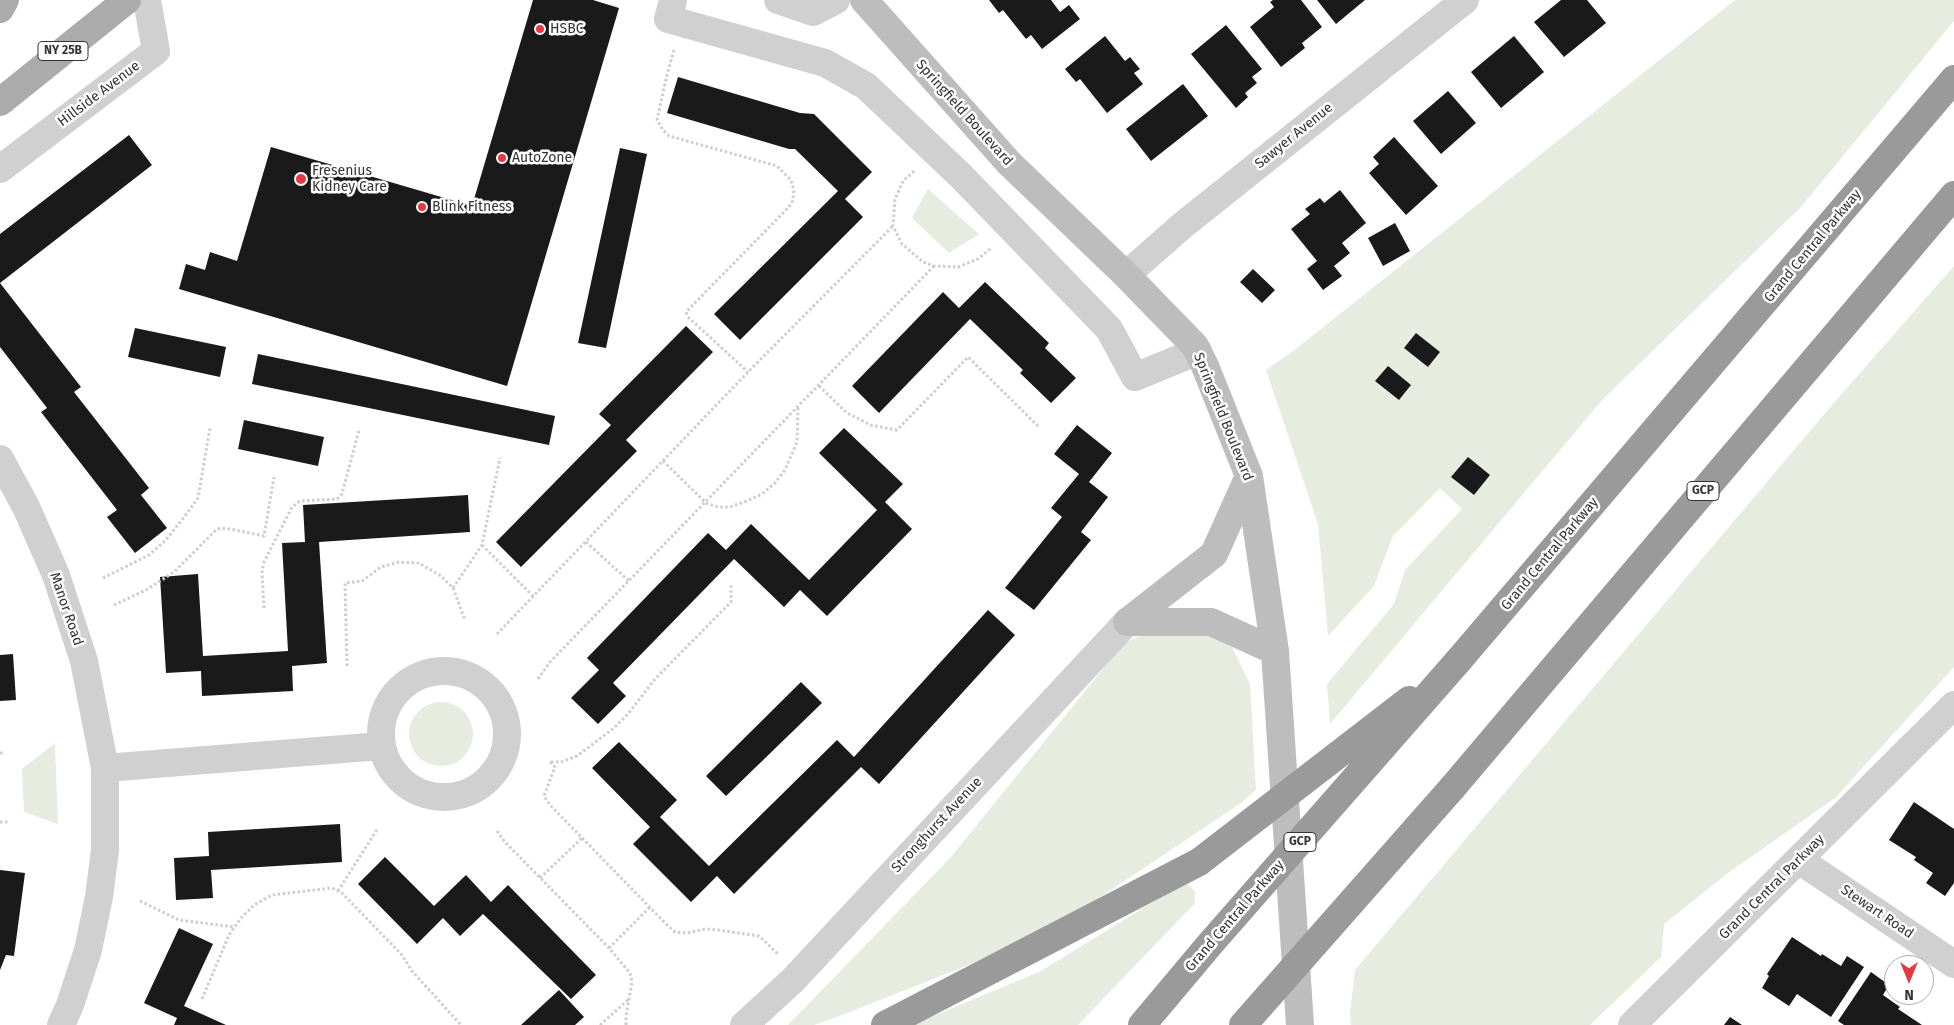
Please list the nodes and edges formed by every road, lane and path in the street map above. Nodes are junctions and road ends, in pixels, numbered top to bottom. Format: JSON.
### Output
{"nodes":[{"id":1,"x":5,"y":0,"type":"edge"},
{"id":2,"x":127,"y":0,"type":"edge"},
{"id":3,"x":147,"y":0,"type":"edge"},
{"id":4,"x":778,"y":0,"type":"edge"},
{"id":5,"x":836,"y":0,"type":"edge"},
{"id":6,"x":864,"y":0,"type":"edge"},
{"id":7,"x":1465,"y":0,"type":"edge"},
{"id":8,"x":0,"y":9,"type":"edge"},
{"id":9,"x":674,"y":14,"type":"edge"},
{"id":10,"x":1954,"y":79,"type":"edge"},
{"id":11,"x":0,"y":102,"type":"edge"},
{"id":12,"x":918,"y":167,"type":"dead end"},
{"id":13,"x":0,"y":169,"type":"edge"},
{"id":14,"x":1954,"y":195,"type":"edge"},
{"id":15,"x":893,"y":226,"type":"junction"},
{"id":16,"x":992,"y":246,"type":"dead end"},
{"id":17,"x":934,"y":266,"type":"junction"},
{"id":18,"x":1126,"y":275,"type":"junction"},
{"id":19,"x":1198,"y":351,"type":"junction"},
{"id":20,"x":748,"y":372,"type":"junction"},
{"id":21,"x":818,"y":386,"type":"junction"},
{"id":22,"x":798,"y":407,"type":"junction"},
{"id":23,"x":1039,"y":427,"type":"dead end"},
{"id":24,"x":210,"y":428,"type":"dead end"},
{"id":25,"x":359,"y":430,"type":"dead end"},
{"id":26,"x":500,"y":458,"type":"dead end"},
{"id":27,"x":0,"y":459,"type":"edge"},
{"id":28,"x":663,"y":461,"type":"junction"},
{"id":29,"x":1249,"y":476,"type":"junction"},
{"id":30,"x":274,"y":477,"type":"dead end"},
{"id":31,"x":706,"y":503,"type":"junction"},
{"id":32,"x":586,"y":542,"type":"junction"},
{"id":33,"x":482,"y":545,"type":"junction"},
{"id":34,"x":103,"y":578,"type":"dead end"},
{"id":35,"x":629,"y":581,"type":"junction"},
{"id":36,"x":731,"y":585,"type":"dead end"},
{"id":37,"x":453,"y":588,"type":"junction"},
{"id":38,"x":533,"y":596,"type":"junction"},
{"id":39,"x":114,"y":605,"type":"dead end"},
{"id":40,"x":264,"y":608,"type":"dead end"},
{"id":41,"x":465,"y":620,"type":"dead end"},
{"id":42,"x":1127,"y":622,"type":"junction"},
{"id":43,"x":497,"y":634,"type":"dead end"},
{"id":44,"x":1275,"y":651,"type":"junction"},
{"id":45,"x":1459,"y":660,"type":"junction"},
{"id":46,"x":347,"y":666,"type":"dead end"},
{"id":47,"x":538,"y":679,"type":"dead end"},
{"id":48,"x":1954,"y":705,"type":"edge"},
{"id":49,"x":381,"y":746,"type":"junction"},
{"id":50,"x":104,"y":768,"type":"junction"},
{"id":51,"x":0,"y":822,"type":"edge"},
{"id":52,"x":8,"y":822,"type":"dead end"},
{"id":53,"x":378,"y":828,"type":"dead end"},
{"id":54,"x":497,"y":831,"type":"dead end"},
{"id":55,"x":582,"y":838,"type":"junction"},
{"id":56,"x":1799,"y":860,"type":"junction"},
{"id":57,"x":540,"y":878,"type":"junction"},
{"id":58,"x":338,"y":891,"type":"junction"},
{"id":59,"x":140,"y":901,"type":"dead end"},
{"id":60,"x":650,"y":907,"type":"junction"},
{"id":61,"x":235,"y":927,"type":"junction"},
{"id":62,"x":609,"y":948,"type":"junction"},
{"id":63,"x":780,"y":956,"type":"dead end"},
{"id":64,"x":1954,"y":964,"type":"edge"},
{"id":65,"x":629,"y":998,"type":"junction"},
{"id":66,"x":202,"y":999,"type":"dead end"},
{"id":67,"x":61,"y":1025,"type":"edge"},
{"id":68,"x":461,"y":1025,"type":"edge"},
{"id":69,"x":600,"y":1025,"type":"edge"},
{"id":70,"x":626,"y":1025,"type":"edge"},
{"id":71,"x":744,"y":1025,"type":"edge"},
{"id":72,"x":885,"y":1025,"type":"edge"},
{"id":73,"x":1142,"y":1025,"type":"edge"},
{"id":74,"x":1243,"y":1025,"type":"edge"},
{"id":75,"x":1300,"y":1025,"type":"edge"},
{"id":76,"x":1632,"y":1025,"type":"edge"}],
"edges":[{"from":1,"to":8,"type":"main road"},
{"from":2,"to":11,"type":"main road","number":"NY 25B"},
{"from":3,"to":13,"type":"street","name":"Hillside Avenue"},
{"from":4,"to":5,"type":"street"},
{"from":6,"to":18,"type":"main road","name":"Springfield Boulevard"},
{"from":7,"to":18,"type":"street","name":"Sawyer Avenue"},
{"from":9,"to":19,"type":"street"},
{"from":9,"to":20,"type":"path"},
{"from":10,"to":45,"type":"highway","name":"Grand Central Parkway","number":"GCP"},
{"from":12,"to":15,"type":"path"},
{"from":14,"to":74,"type":"highway","number":"GCP","bridge":true},
{"from":15,"to":17,"type":"path"},
{"from":15,"to":20,"type":"path"},
{"from":16,"to":17,"type":"path"},
{"from":17,"to":21,"type":"path"},
{"from":18,"to":19,"type":"main road","name":"Springfield Boulevard"},
{"from":19,"to":29,"type":"main road","name":"Springfield Boulevard"},
{"from":20,"to":28,"type":"path"},
{"from":21,"to":22,"type":"path"},
{"from":21,"to":23,"type":"path"},
{"from":22,"to":31,"type":"path"},
{"from":22,"to":31,"type":"path"},
{"from":24,"to":34,"type":"path"},
{"from":25,"to":40,"type":"path"},
{"from":26,"to":33,"type":"path"},
{"from":27,"to":50,"type":"street","name":"Manor Road"},
{"from":28,"to":31,"type":"path"},
{"from":28,"to":32,"type":"path"},
{"from":29,"to":42,"type":"main road"},
{"from":29,"to":44,"type":"main road","name":"Springfield Boulevard"},
{"from":30,"to":39,"type":"path"},
{"from":31,"to":35,"type":"path"},
{"from":32,"to":35,"type":"path"},
{"from":32,"to":38,"type":"path"},
{"from":33,"to":37,"type":"path"},
{"from":33,"to":38,"type":"path"},
{"from":35,"to":47,"type":"path"},
{"from":36,"to":55,"type":"path"},
{"from":37,"to":41,"type":"path"},
{"from":37,"to":46,"type":"path"},
{"from":38,"to":43,"type":"path"},
{"from":42,"to":44,"type":"main road"},
{"from":42,"to":71,"type":"street","name":"Stronghurst Avenue"},
{"from":44,"to":75,"type":"main road","name":"Springfield Boulevard"},
{"from":45,"to":72,"type":"highway","bridge":true},
{"from":45,"to":73,"type":"highway","name":"Grand Central Parkway","number":"GCP","bridge":true},
{"from":48,"to":56,"type":"street","name":"Grand Central Parkway"},
{"from":49,"to":49,"type":"street"},
{"from":49,"to":50,"type":"street"},
{"from":50,"to":67,"type":"street","name":"Manor Road"},
{"from":51,"to":52,"type":"path"},
{"from":53,"to":58,"type":"path"},
{"from":54,"to":57,"type":"path"},
{"from":55,"to":57,"type":"path"},
{"from":55,"to":60,"type":"path"},
{"from":56,"to":64,"type":"street","name":"Stewart Road"},
{"from":56,"to":76,"type":"street","name":"Grand Central Parkway"},
{"from":57,"to":62,"type":"path"},
{"from":58,"to":61,"type":"path"},
{"from":58,"to":68,"type":"path"},
{"from":59,"to":61,"type":"path"},
{"from":60,"to":62,"type":"path"},
{"from":60,"to":63,"type":"path"},
{"from":61,"to":66,"type":"path"},
{"from":62,"to":65,"type":"path"},
{"from":65,"to":69,"type":"path"},
{"from":65,"to":70,"type":"path"}]}
